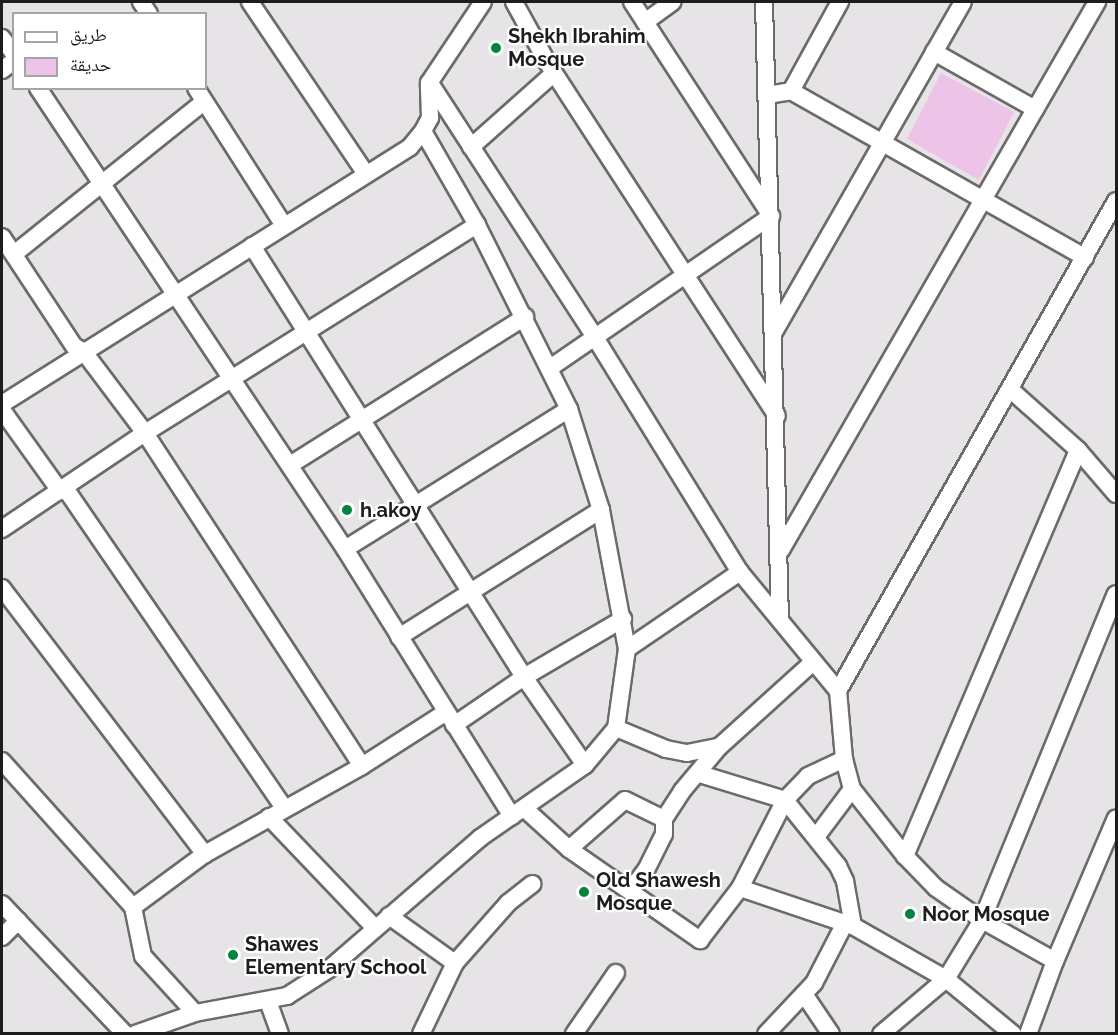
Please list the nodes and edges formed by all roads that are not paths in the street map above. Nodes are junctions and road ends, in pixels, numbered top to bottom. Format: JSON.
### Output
{"nodes":[{"id":1,"x":250,"y":2,"type":"edge"},
{"id":2,"x":483,"y":2,"type":"edge"},
{"id":3,"x":514,"y":2,"type":"edge"},
{"id":4,"x":632,"y":2,"type":"edge"},
{"id":5,"x":673,"y":2,"type":"edge"},
{"id":6,"x":764,"y":2,"type":"edge"},
{"id":7,"x":840,"y":2,"type":"edge"},
{"id":8,"x":963,"y":2,"type":"edge"},
{"id":9,"x":1097,"y":2,"type":"edge"},
{"id":10,"x":645,"y":22,"type":"junction"},
{"id":11,"x":2,"y":38,"type":"edge"},
{"id":12,"x":12,"y":51,"type":"edge"},
{"id":13,"x":934,"y":52,"type":"junction"},
{"id":14,"x":554,"y":73,"type":"junction"},
{"id":15,"x":429,"y":83,"type":"junction"},
{"id":16,"x":39,"y":90,"type":"edge"},
{"id":17,"x":791,"y":91,"type":"junction"},
{"id":18,"x":200,"y":95,"type":"edge"},
{"id":19,"x":767,"y":95,"type":"junction"},
{"id":20,"x":1035,"y":109,"type":"junction"},
{"id":21,"x":423,"y":130,"type":"junction"},
{"id":22,"x":883,"y":143,"type":"junction"},
{"id":23,"x":471,"y":147,"type":"junction"},
{"id":24,"x":366,"y":174,"type":"junction"},
{"id":25,"x":103,"y":183,"type":"junction"},
{"id":26,"x":984,"y":200,"type":"junction"},
{"id":27,"x":1116,"y":201,"type":"edge"},
{"id":28,"x":771,"y":216,"type":"junction"},
{"id":29,"x":283,"y":224,"type":"junction"},
{"id":30,"x":477,"y":225,"type":"junction"},
{"id":31,"x":2,"y":237,"type":"edge"},
{"id":32,"x":252,"y":246,"type":"junction"},
{"id":33,"x":14,"y":254,"type":"junction"},
{"id":34,"x":1085,"y":257,"type":"junction"},
{"id":35,"x":686,"y":275,"type":"junction"},
{"id":36,"x":174,"y":292,"type":"junction"},
{"id":37,"x":525,"y":317,"type":"junction"},
{"id":38,"x":774,"y":332,"type":"junction"},
{"id":39,"x":305,"y":334,"type":"junction"},
{"id":40,"x":596,"y":339,"type":"junction"},
{"id":41,"x":84,"y":352,"type":"junction"},
{"id":42,"x":550,"y":368,"type":"junction"},
{"id":43,"x":231,"y":378,"type":"junction"},
{"id":44,"x":1011,"y":390,"type":"junction"},
{"id":45,"x":2,"y":404,"type":"edge"},
{"id":46,"x":569,"y":409,"type":"junction"},
{"id":47,"x":2,"y":410,"type":"edge"},
{"id":48,"x":777,"y":417,"type":"junction"},
{"id":49,"x":361,"y":418,"type":"junction"},
{"id":50,"x":145,"y":433,"type":"junction"},
{"id":51,"x":1078,"y":450,"type":"junction"},
{"id":52,"x":290,"y":465,"type":"junction"},
{"id":53,"x":63,"y":490,"type":"junction"},
{"id":54,"x":1116,"y":494,"type":"edge"},
{"id":55,"x":418,"y":506,"type":"junction"},
{"id":56,"x":601,"y":510,"type":"junction"},
{"id":57,"x":2,"y":529,"type":"edge"},
{"id":58,"x":345,"y":549,"type":"junction"},
{"id":59,"x":781,"y":550,"type":"junction"},
{"id":60,"x":740,"y":572,"type":"junction"},
{"id":61,"x":2,"y":588,"type":"edge"},
{"id":62,"x":473,"y":591,"type":"junction"},
{"id":63,"x":1116,"y":594,"type":"edge"},
{"id":64,"x":622,"y":619,"type":"junction"},
{"id":65,"x":780,"y":620,"type":"junction"},
{"id":66,"x":399,"y":638,"type":"junction"},
{"id":67,"x":627,"y":649,"type":"junction"},
{"id":68,"x":812,"y":663,"type":"junction"},
{"id":69,"x":524,"y":676,"type":"junction"},
{"id":70,"x":838,"y":691,"type":"junction"},
{"id":71,"x":450,"y":718,"type":"junction"},
{"id":72,"x":615,"y":728,"type":"junction"},
{"id":73,"x":719,"y":747,"type":"junction"},
{"id":74,"x":844,"y":759,"type":"junction"},
{"id":75,"x":2,"y":761,"type":"edge"},
{"id":76,"x":585,"y":765,"type":"junction"},
{"id":77,"x":362,"y":766,"type":"junction"},
{"id":78,"x":700,"y":774,"type":"junction"},
{"id":79,"x":852,"y":789,"type":"junction"},
{"id":80,"x":785,"y":800,"type":"junction"},
{"id":81,"x":284,"y":808,"type":"junction"},
{"id":82,"x":518,"y":812,"type":"junction"},
{"id":83,"x":269,"y":817,"type":"junction"},
{"id":84,"x":1116,"y":818,"type":"edge"},
{"id":85,"x":664,"y":819,"type":"junction"},
{"id":86,"x":816,"y":837,"type":"junction"},
{"id":87,"x":569,"y":849,"type":"junction"},
{"id":88,"x":204,"y":854,"type":"junction"},
{"id":89,"x":905,"y":856,"type":"junction"},
{"id":90,"x":532,"y":884,"type":"dead end"},
{"id":91,"x":740,"y":888,"type":"junction"},
{"id":92,"x":630,"y":891,"type":"junction"},
{"id":93,"x":2,"y":904,"type":"edge"},
{"id":94,"x":133,"y":907,"type":"junction"},
{"id":95,"x":389,"y":916,"type":"junction"},
{"id":96,"x":982,"y":920,"type":"junction"},
{"id":97,"x":18,"y":921,"type":"junction"},
{"id":98,"x":849,"y":925,"type":"junction"},
{"id":99,"x":375,"y":928,"type":"junction"},
{"id":100,"x":2,"y":937,"type":"edge"},
{"id":101,"x":1055,"y":961,"type":"junction"},
{"id":102,"x":455,"y":963,"type":"junction"},
{"id":103,"x":616,"y":973,"type":"dead end"},
{"id":104,"x":946,"y":979,"type":"junction"},
{"id":105,"x":804,"y":994,"type":"junction"},
{"id":106,"x":268,"y":1001,"type":"junction"},
{"id":107,"x":195,"y":1013,"type":"junction"},
{"id":108,"x":125,"y":1034,"type":"edge"},
{"id":109,"x":135,"y":1034,"type":"edge"},
{"id":110,"x":280,"y":1034,"type":"edge"},
{"id":111,"x":421,"y":1034,"type":"edge"},
{"id":112,"x":574,"y":1034,"type":"edge"},
{"id":113,"x":766,"y":1034,"type":"edge"},
{"id":114,"x":831,"y":1034,"type":"edge"},
{"id":115,"x":880,"y":1034,"type":"edge"},
{"id":116,"x":1013,"y":1034,"type":"edge"},
{"id":117,"x":1028,"y":1034,"type":"edge"}],
"edges":[{"from":1,"to":24,"type":"street"},
{"from":2,"to":15,"type":"street"},
{"from":3,"to":14,"type":"street"},
{"from":4,"to":10,"type":"street"},
{"from":5,"to":10,"type":"street"},
{"from":6,"to":19,"type":"street"},
{"from":7,"to":17,"type":"street"},
{"from":8,"to":13,"type":"street"},
{"from":9,"to":20,"type":"street"},
{"from":10,"to":28,"type":"street"},
{"from":11,"to":12,"type":"street"},
{"from":13,"to":20,"type":"street"},
{"from":13,"to":22,"type":"street"},
{"from":14,"to":23,"type":"street"},
{"from":14,"to":35,"type":"street"},
{"from":15,"to":21,"type":"street"},
{"from":15,"to":23,"type":"street"},
{"from":16,"to":25,"type":"street"},
{"from":17,"to":19,"type":"street"},
{"from":17,"to":22,"type":"street"},
{"from":18,"to":25,"type":"street"},
{"from":18,"to":29,"type":"street"},
{"from":19,"to":28,"type":"street"},
{"from":20,"to":26,"type":"street"},
{"from":21,"to":24,"type":"street"},
{"from":21,"to":30,"type":"street"},
{"from":22,"to":26,"type":"street"},
{"from":22,"to":38,"type":"street"},
{"from":23,"to":40,"type":"street"},
{"from":24,"to":29,"type":"street"},
{"from":25,"to":33,"type":"street"},
{"from":25,"to":36,"type":"street"},
{"from":26,"to":34,"type":"street"},
{"from":26,"to":59,"type":"street"},
{"from":27,"to":34,"type":"street"},
{"from":28,"to":35,"type":"street"},
{"from":28,"to":38,"type":"street"},
{"from":29,"to":32,"type":"street"},
{"from":30,"to":37,"type":"street"},
{"from":30,"to":39,"type":"street"},
{"from":31,"to":33,"type":"street"},
{"from":32,"to":36,"type":"street"},
{"from":32,"to":39,"type":"street"},
{"from":33,"to":41,"type":"street"},
{"from":34,"to":44,"type":"street"},
{"from":35,"to":40,"type":"street"},
{"from":35,"to":48,"type":"street"},
{"from":36,"to":41,"type":"street"},
{"from":36,"to":43,"type":"street"},
{"from":37,"to":42,"type":"street"},
{"from":37,"to":49,"type":"street"},
{"from":38,"to":48,"type":"street"},
{"from":39,"to":43,"type":"street"},
{"from":39,"to":49,"type":"street"},
{"from":40,"to":42,"type":"street"},
{"from":40,"to":60,"type":"street"},
{"from":41,"to":45,"type":"street"},
{"from":41,"to":50,"type":"street"},
{"from":42,"to":46,"type":"street"},
{"from":43,"to":50,"type":"street"},
{"from":43,"to":52,"type":"street"},
{"from":44,"to":51,"type":"street"},
{"from":44,"to":70,"type":"street"},
{"from":46,"to":55,"type":"street"},
{"from":46,"to":56,"type":"street"},
{"from":47,"to":53,"type":"street"},
{"from":48,"to":59,"type":"street"},
{"from":49,"to":52,"type":"street"},
{"from":49,"to":55,"type":"street"},
{"from":50,"to":53,"type":"street"},
{"from":50,"to":77,"type":"street"},
{"from":51,"to":54,"type":"street"},
{"from":51,"to":89,"type":"street"},
{"from":52,"to":58,"type":"street"},
{"from":53,"to":57,"type":"street"},
{"from":53,"to":81,"type":"street"},
{"from":55,"to":58,"type":"street"},
{"from":55,"to":62,"type":"street"},
{"from":56,"to":62,"type":"street"},
{"from":56,"to":64,"type":"street"},
{"from":58,"to":66,"type":"street"},
{"from":59,"to":65,"type":"street"},
{"from":60,"to":65,"type":"street"},
{"from":60,"to":67,"type":"street"},
{"from":61,"to":88,"type":"street"},
{"from":62,"to":66,"type":"street"},
{"from":62,"to":69,"type":"street"},
{"from":63,"to":96,"type":"street"},
{"from":64,"to":67,"type":"street"},
{"from":64,"to":69,"type":"street"},
{"from":65,"to":68,"type":"street"},
{"from":66,"to":71,"type":"street"},
{"from":67,"to":72,"type":"street"},
{"from":68,"to":70,"type":"street"},
{"from":68,"to":73,"type":"street"},
{"from":69,"to":71,"type":"street"},
{"from":69,"to":76,"type":"street"},
{"from":70,"to":74,"type":"street"},
{"from":71,"to":77,"type":"street"},
{"from":71,"to":82,"type":"street"},
{"from":72,"to":73,"type":"street"},
{"from":72,"to":76,"type":"street"},
{"from":73,"to":78,"type":"street"},
{"from":74,"to":79,"type":"street"},
{"from":74,"to":80,"type":"street"},
{"from":75,"to":94,"type":"street"},
{"from":76,"to":82,"type":"street"},
{"from":77,"to":81,"type":"street"},
{"from":78,"to":80,"type":"street"},
{"from":78,"to":85,"type":"street"},
{"from":79,"to":86,"type":"street"},
{"from":79,"to":89,"type":"street"},
{"from":80,"to":86,"type":"street"},
{"from":80,"to":91,"type":"street"},
{"from":81,"to":83,"type":"street"},
{"from":82,"to":87,"type":"street"},
{"from":82,"to":95,"type":"street"},
{"from":83,"to":88,"type":"street"},
{"from":83,"to":99,"type":"street"},
{"from":84,"to":101,"type":"street"},
{"from":85,"to":87,"type":"street"},
{"from":85,"to":92,"type":"street"},
{"from":86,"to":98,"type":"street"},
{"from":87,"to":92,"type":"street"},
{"from":88,"to":94,"type":"street"},
{"from":89,"to":96,"type":"street"},
{"from":90,"to":102,"type":"street"},
{"from":91,"to":92,"type":"street"},
{"from":91,"to":98,"type":"street"},
{"from":93,"to":97,"type":"street"},
{"from":94,"to":107,"type":"street"},
{"from":95,"to":99,"type":"street"},
{"from":95,"to":102,"type":"street"},
{"from":96,"to":101,"type":"street"},
{"from":96,"to":104,"type":"street"},
{"from":97,"to":100,"type":"street"},
{"from":97,"to":108,"type":"street"},
{"from":98,"to":104,"type":"street"},
{"from":98,"to":105,"type":"street"},
{"from":99,"to":106,"type":"street"},
{"from":101,"to":117,"type":"street"},
{"from":102,"to":111,"type":"street"},
{"from":103,"to":112,"type":"street"},
{"from":104,"to":115,"type":"street"},
{"from":104,"to":116,"type":"street"},
{"from":105,"to":113,"type":"street"},
{"from":105,"to":114,"type":"street"},
{"from":106,"to":107,"type":"street"},
{"from":106,"to":110,"type":"street"},
{"from":107,"to":109,"type":"street"}]}
